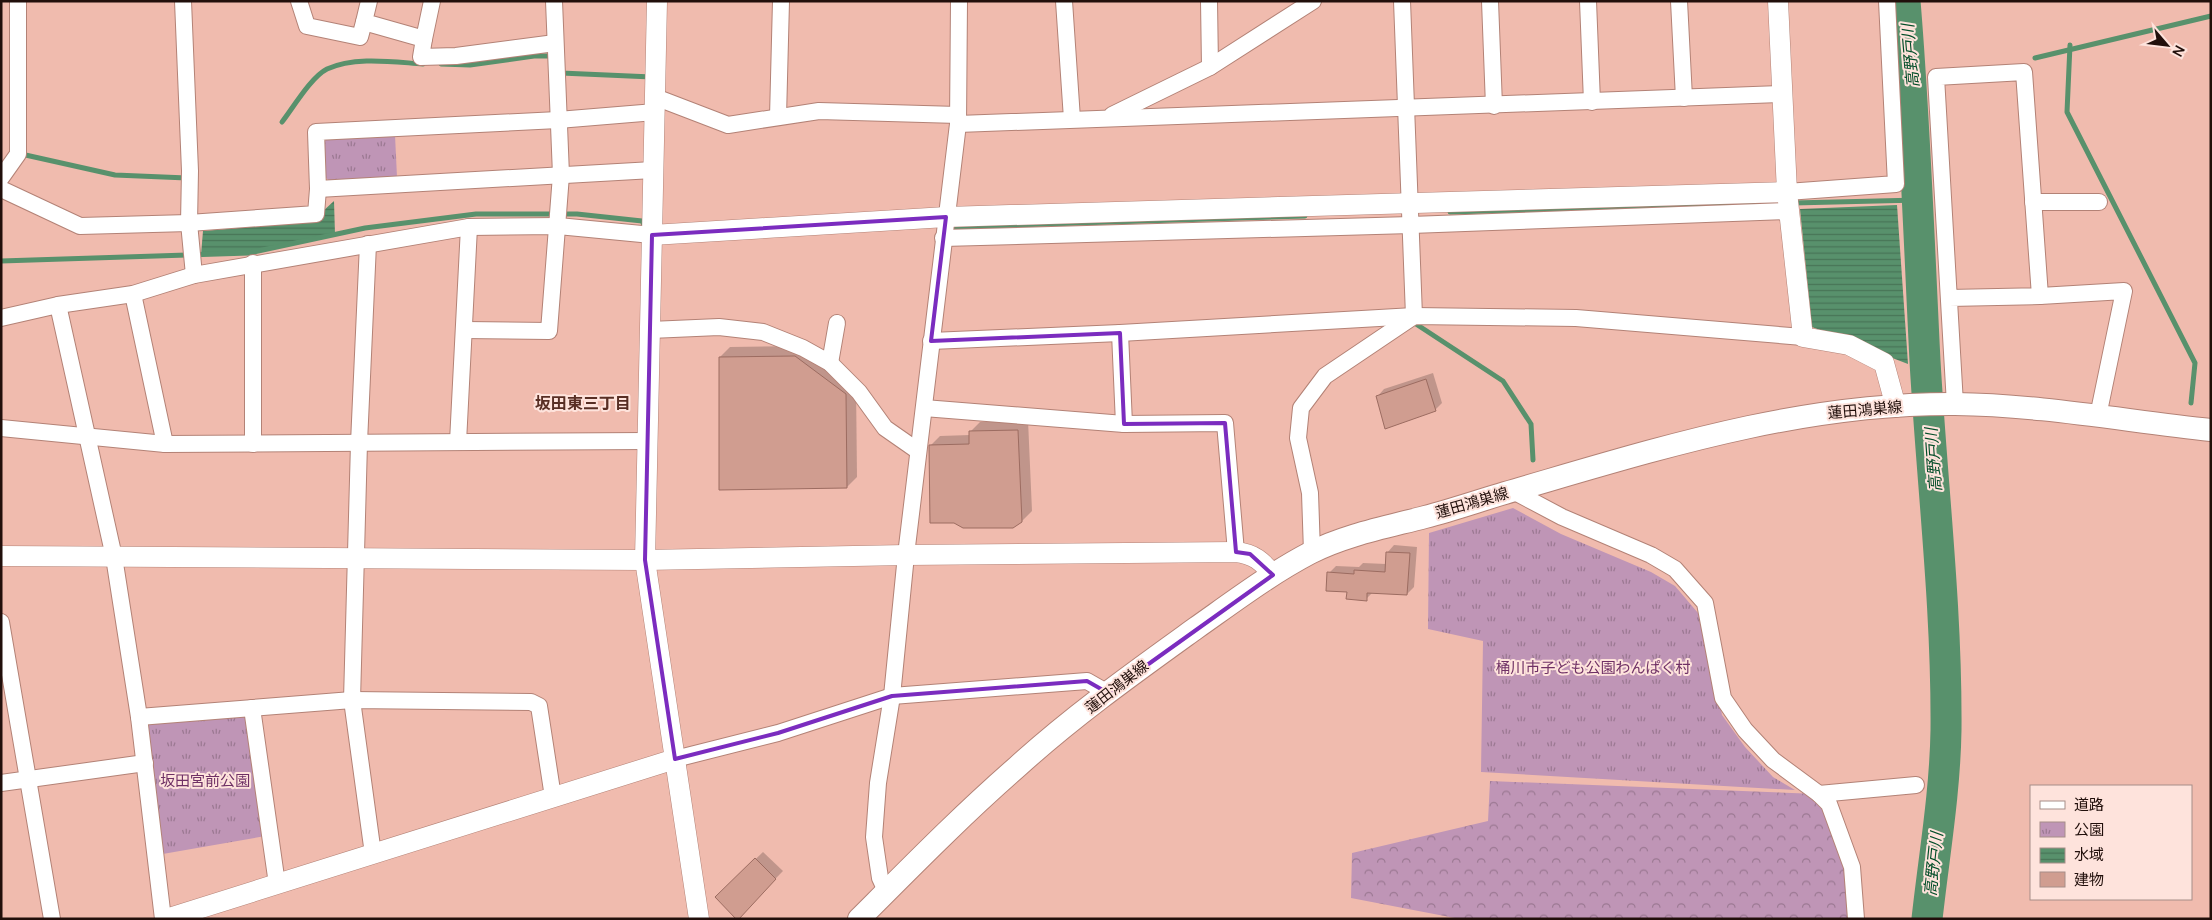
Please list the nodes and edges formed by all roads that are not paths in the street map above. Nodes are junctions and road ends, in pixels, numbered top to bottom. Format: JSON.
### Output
{"nodes":[{"id":1,"x":18,"y":1,"type":"edge"},
{"id":2,"x":183,"y":1,"type":"edge"},
{"id":3,"x":299,"y":1,"type":"edge"},
{"id":4,"x":370,"y":1,"type":"edge"},
{"id":5,"x":432,"y":1,"type":"edge"},
{"id":6,"x":554,"y":1,"type":"edge"},
{"id":7,"x":657,"y":1,"type":"edge"},
{"id":8,"x":781,"y":1,"type":"edge"},
{"id":9,"x":959,"y":1,"type":"edge"},
{"id":10,"x":1064,"y":1,"type":"edge"},
{"id":11,"x":1209,"y":1,"type":"edge"},
{"id":12,"x":1313,"y":1,"type":"edge"},
{"id":13,"x":1402,"y":1,"type":"edge"},
{"id":14,"x":1490,"y":1,"type":"edge"},
{"id":15,"x":1588,"y":1,"type":"edge"},
{"id":16,"x":1679,"y":1,"type":"edge"},
{"id":17,"x":1778,"y":1,"type":"edge"},
{"id":18,"x":1887,"y":1,"type":"edge"},
{"id":19,"x":364,"y":22,"type":"junction"},
{"id":20,"x":424,"y":39,"type":"junction"},
{"id":21,"x":555,"y":43,"type":"junction"},
{"id":22,"x":1210,"y":67,"type":"junction"},
{"id":23,"x":1782,"y":94,"type":"junction"},
{"id":24,"x":1684,"y":98,"type":"junction"},
{"id":25,"x":1592,"y":102,"type":"junction"},
{"id":26,"x":655,"y":105,"type":"junction"},
{"id":27,"x":1494,"y":106,"type":"junction"},
{"id":28,"x":1406,"y":110,"type":"junction"},
{"id":29,"x":778,"y":117,"type":"junction"},
{"id":30,"x":1108,"y":117,"type":"junction"},
{"id":31,"x":958,"y":119,"type":"junction"},
{"id":32,"x":558,"y":120,"type":"junction"},
{"id":33,"x":1072,"y":120,"type":"junction"},
{"id":34,"x":653,"y":170,"type":"junction"},
{"id":35,"x":561,"y":175,"type":"junction"},
{"id":36,"x":1,"y":178,"type":"edge"},
{"id":37,"x":1,"y":189,"type":"edge"},
{"id":38,"x":318,"y":189,"type":"junction"},
{"id":39,"x":1410,"y":202,"type":"junction"},
{"id":40,"x":1788,"y":202,"type":"junction"},
{"id":41,"x":2033,"y":202,"type":"junction"},
{"id":42,"x":2100,"y":202,"type":"dead end"},
{"id":43,"x":946,"y":217,"type":"junction"},
{"id":44,"x":189,"y":224,"type":"junction"},
{"id":45,"x":1410,"y":225,"type":"junction"},
{"id":46,"x":558,"y":226,"type":"junction"},
{"id":47,"x":470,"y":227,"type":"junction"},
{"id":48,"x":652,"y":235,"type":"junction"},
{"id":49,"x":943,"y":238,"type":"junction"},
{"id":50,"x":368,"y":244,"type":"junction"},
{"id":51,"x":254,"y":263,"type":"junction"},
{"id":52,"x":194,"y":275,"type":"junction"},
{"id":53,"x":133,"y":294,"type":"junction"},
{"id":54,"x":2040,"y":296,"type":"junction"},
{"id":55,"x":1950,"y":298,"type":"junction"},
{"id":56,"x":58,"y":305,"type":"junction"},
{"id":57,"x":1414,"y":316,"type":"junction"},
{"id":58,"x":1,"y":318,"type":"edge"},
{"id":59,"x":836,"y":323,"type":"dead end"},
{"id":60,"x":464,"y":330,"type":"junction"},
{"id":61,"x":650,"y":330,"type":"junction"},
{"id":62,"x":1120,"y":333,"type":"junction"},
{"id":63,"x":1802,"y":337,"type":"junction"},
{"id":64,"x":931,"y":341,"type":"junction"},
{"id":65,"x":830,"y":363,"type":"junction"},
{"id":66,"x":1955,"y":404,"type":"junction"},
{"id":67,"x":1896,"y":407,"type":"junction"},
{"id":68,"x":924,"y":408,"type":"junction"},
{"id":69,"x":2098,"y":416,"type":"junction"},
{"id":70,"x":1124,"y":424,"type":"junction"},
{"id":71,"x":1,"y":428,"type":"edge"},
{"id":72,"x":2211,"y":430,"type":"edge"},
{"id":73,"x":87,"y":436,"type":"junction"},
{"id":74,"x":458,"y":442,"type":"junction"},
{"id":75,"x":648,"y":442,"type":"junction"},
{"id":76,"x":359,"y":443,"type":"junction"},
{"id":77,"x":165,"y":444,"type":"junction"},
{"id":78,"x":253,"y":444,"type":"junction"},
{"id":79,"x":918,"y":451,"type":"junction"},
{"id":80,"x":1513,"y":491,"type":"junction"},
{"id":81,"x":1236,"y":552,"type":"junction"},
{"id":82,"x":1312,"y":552,"type":"junction"},
{"id":83,"x":906,"y":555,"type":"junction"},
{"id":84,"x":1,"y":556,"type":"edge"},
{"id":85,"x":114,"y":557,"type":"junction"},
{"id":86,"x":357,"y":558,"type":"junction"},
{"id":87,"x":645,"y":560,"type":"junction"},
{"id":88,"x":1273,"y":575,"type":"junction"},
{"id":89,"x":1,"y":622,"type":"edge"},
{"id":90,"x":1108,"y":693,"type":"junction"},
{"id":91,"x":892,"y":696,"type":"junction"},
{"id":92,"x":352,"y":700,"type":"junction"},
{"id":93,"x":252,"y":708,"type":"junction"},
{"id":94,"x":139,"y":716,"type":"junction"},
{"id":95,"x":675,"y":759,"type":"junction"},
{"id":96,"x":145,"y":763,"type":"junction"},
{"id":97,"x":28,"y":779,"type":"junction"},
{"id":98,"x":1,"y":783,"type":"edge"},
{"id":99,"x":1916,"y":785,"type":"dead end"},
{"id":100,"x":1819,"y":794,"type":"junction"},
{"id":101,"x":553,"y":797,"type":"junction"},
{"id":102,"x":372,"y":854,"type":"junction"},
{"id":103,"x":277,"y":884,"type":"junction"},
{"id":104,"x":886,"y":891,"type":"junction"},
{"id":105,"x":52,"y":919,"type":"edge"},
{"id":106,"x":164,"y":919,"type":"edge"},
{"id":107,"x":699,"y":919,"type":"edge"},
{"id":108,"x":859,"y":919,"type":"edge"},
{"id":109,"x":1856,"y":919,"type":"edge"}],
"edges":[{"from":1,"to":36,"type":"street"},
{"from":2,"to":44,"type":"street"},
{"from":3,"to":19,"type":"street"},
{"from":4,"to":19,"type":"street"},
{"from":5,"to":20,"type":"street"},
{"from":6,"to":21,"type":"street"},
{"from":7,"to":26,"type":"street"},
{"from":8,"to":29,"type":"street"},
{"from":9,"to":31,"type":"street"},
{"from":10,"to":33,"type":"street"},
{"from":11,"to":22,"type":"street"},
{"from":12,"to":22,"type":"street"},
{"from":13,"to":28,"type":"street"},
{"from":14,"to":27,"type":"street"},
{"from":15,"to":25,"type":"street"},
{"from":16,"to":24,"type":"street"},
{"from":17,"to":23,"type":"street"},
{"from":18,"to":40,"type":"street"},
{"from":19,"to":20,"type":"street"},
{"from":20,"to":21,"type":"street"},
{"from":21,"to":32,"type":"street"},
{"from":22,"to":30,"type":"street"},
{"from":23,"to":24,"type":"street"},
{"from":23,"to":40,"type":"street"},
{"from":24,"to":25,"type":"street"},
{"from":25,"to":27,"type":"street"},
{"from":26,"to":29,"type":"street"},
{"from":26,"to":32,"type":"street"},
{"from":26,"to":34,"type":"street"},
{"from":27,"to":28,"type":"street"},
{"from":28,"to":30,"type":"street"},
{"from":28,"to":39,"type":"street"},
{"from":29,"to":31,"type":"street"},
{"from":30,"to":33,"type":"street"},
{"from":31,"to":33,"type":"street"},
{"from":31,"to":43,"type":"street"},
{"from":32,"to":35,"type":"street"},
{"from":32,"to":38,"type":"street"},
{"from":34,"to":35,"type":"street"},
{"from":34,"to":48,"type":"street"},
{"from":35,"to":38,"type":"street"},
{"from":35,"to":46,"type":"street"},
{"from":37,"to":44,"type":"street"},
{"from":38,"to":44,"type":"street"},
{"from":39,"to":40,"type":"street"},
{"from":39,"to":43,"type":"street"},
{"from":39,"to":45,"type":"street"},
{"from":40,"to":45,"type":"street"},
{"from":40,"to":63,"type":"street"},
{"from":41,"to":42,"type":"street"},
{"from":41,"to":54,"type":"street"},
{"from":41,"to":55,"type":"street"},
{"from":43,"to":48,"type":"street"},
{"from":43,"to":49,"type":"street"},
{"from":44,"to":52,"type":"street"},
{"from":45,"to":49,"type":"street"},
{"from":45,"to":57,"type":"street"},
{"from":46,"to":47,"type":"street"},
{"from":46,"to":48,"type":"street"},
{"from":46,"to":60,"type":"street"},
{"from":47,"to":50,"type":"street"},
{"from":47,"to":60,"type":"street"},
{"from":48,"to":61,"type":"street"},
{"from":49,"to":64,"type":"street"},
{"from":50,"to":51,"type":"street"},
{"from":50,"to":76,"type":"street"},
{"from":51,"to":52,"type":"street"},
{"from":51,"to":78,"type":"street"},
{"from":52,"to":53,"type":"street"},
{"from":53,"to":56,"type":"street"},
{"from":53,"to":77,"type":"street"},
{"from":54,"to":55,"type":"street"},
{"from":54,"to":69,"type":"street"},
{"from":55,"to":66,"type":"street"},
{"from":56,"to":58,"type":"street"},
{"from":56,"to":73,"type":"street"},
{"from":57,"to":62,"type":"street"},
{"from":57,"to":63,"type":"street"},
{"from":57,"to":82,"type":"street"},
{"from":59,"to":65,"type":"street"},
{"from":60,"to":74,"type":"street"},
{"from":61,"to":65,"type":"street"},
{"from":61,"to":75,"type":"street"},
{"from":62,"to":64,"type":"street"},
{"from":62,"to":70,"type":"street"},
{"from":63,"to":67,"type":"street"},
{"from":64,"to":68,"type":"street"},
{"from":65,"to":79,"type":"street"},
{"from":66,"to":67,"type":"main road","name":"蓮田鴻巣線"},
{"from":66,"to":69,"type":"main road","name":"蓮田鴻巣線"},
{"from":67,"to":80,"type":"main road","name":"蓮田鴻巣線"},
{"from":68,"to":70,"type":"street"},
{"from":68,"to":79,"type":"street"},
{"from":69,"to":72,"type":"main road","name":"蓮田鴻巣線"},
{"from":70,"to":81,"type":"street"},
{"from":71,"to":73,"type":"street"},
{"from":73,"to":77,"type":"street"},
{"from":73,"to":85,"type":"street"},
{"from":74,"to":75,"type":"street"},
{"from":74,"to":76,"type":"street"},
{"from":75,"to":87,"type":"street"},
{"from":76,"to":78,"type":"street"},
{"from":76,"to":86,"type":"street"},
{"from":77,"to":78,"type":"street"},
{"from":79,"to":83,"type":"street"},
{"from":80,"to":82,"type":"main road","name":"蓮田鴻巣線"},
{"from":80,"to":100,"type":"street"},
{"from":81,"to":83,"type":"street"},
{"from":81,"to":88,"type":"street"},
{"from":82,"to":88,"type":"main road","name":"蓮田鴻巣線"},
{"from":83,"to":87,"type":"street"},
{"from":83,"to":91,"type":"street"},
{"from":84,"to":85,"type":"street"},
{"from":85,"to":86,"type":"street"},
{"from":85,"to":94,"type":"street"},
{"from":86,"to":87,"type":"street"},
{"from":86,"to":92,"type":"street"},
{"from":87,"to":95,"type":"street"},
{"from":88,"to":90,"type":"main road","name":"蓮田鴻巣線"},
{"from":89,"to":97,"type":"street"},
{"from":90,"to":91,"type":"street"},
{"from":90,"to":104,"type":"main road","name":"蓮田鴻巣線"},
{"from":91,"to":95,"type":"street"},
{"from":91,"to":104,"type":"street"},
{"from":92,"to":93,"type":"street"},
{"from":92,"to":101,"type":"street"},
{"from":92,"to":102,"type":"street"},
{"from":93,"to":94,"type":"street"},
{"from":93,"to":103,"type":"street"},
{"from":94,"to":96,"type":"street"},
{"from":95,"to":101,"type":"street"},
{"from":95,"to":107,"type":"street"},
{"from":96,"to":97,"type":"street"},
{"from":96,"to":106,"type":"street"},
{"from":97,"to":98,"type":"street"},
{"from":97,"to":105,"type":"street"},
{"from":99,"to":100,"type":"street"},
{"from":100,"to":109,"type":"street"},
{"from":101,"to":102,"type":"street"},
{"from":102,"to":103,"type":"street"},
{"from":103,"to":106,"type":"street"},
{"from":104,"to":108,"type":"main road","name":"蓮田鴻巣線"}]}
